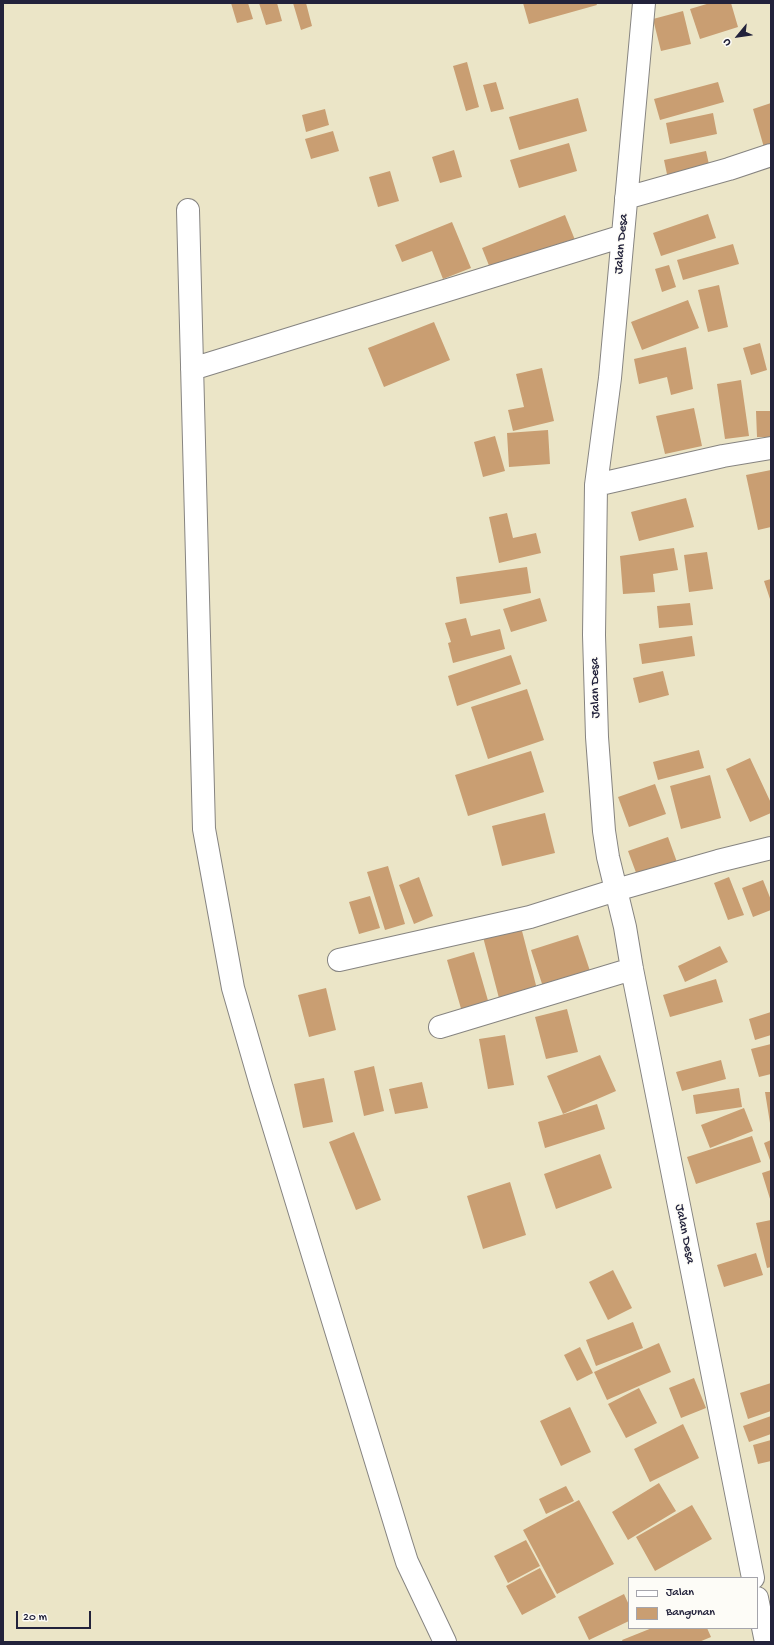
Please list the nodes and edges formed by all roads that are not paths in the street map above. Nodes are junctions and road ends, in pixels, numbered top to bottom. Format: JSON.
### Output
{"nodes":[{"id":1,"x":644,"y":3,"type":"edge"},
{"id":2,"x":771,"y":155,"type":"edge"},
{"id":3,"x":626,"y":198,"type":"junction"},
{"id":4,"x":188,"y":210,"type":"dead end"},
{"id":5,"x":623,"y":236,"type":"junction"},
{"id":6,"x":192,"y":369,"type":"junction"},
{"id":7,"x":771,"y":448,"type":"edge"},
{"id":8,"x":596,"y":485,"type":"junction"},
{"id":9,"x":771,"y":848,"type":"edge"},
{"id":10,"x":616,"y":890,"type":"junction"},
{"id":11,"x":339,"y":960,"type":"dead end"},
{"id":12,"x":632,"y":969,"type":"junction"},
{"id":13,"x":440,"y":1027,"type":"dead end"},
{"id":14,"x":753,"y":1577,"type":"edge"},
{"id":15,"x":758,"y":1603,"type":"edge"},
{"id":16,"x":445,"y":1642,"type":"edge"},
{"id":17,"x":766,"y":1642,"type":"edge"}],
"edges":[{"from":1,"to":3,"type":"street","name":"Jalan Desa"},
{"from":2,"to":3,"type":"street"},
{"from":3,"to":5,"type":"street","name":"Jalan Desa"},
{"from":4,"to":6,"type":"street"},
{"from":5,"to":6,"type":"street"},
{"from":5,"to":8,"type":"street","name":"Jalan Desa"},
{"from":6,"to":16,"type":"street"},
{"from":7,"to":8,"type":"street"},
{"from":8,"to":10,"type":"street","name":"Jalan Desa"},
{"from":9,"to":10,"type":"street"},
{"from":10,"to":11,"type":"street"},
{"from":10,"to":12,"type":"street","name":"Jalan Desa"},
{"from":12,"to":13,"type":"street"},
{"from":12,"to":14,"type":"street","name":"Jalan Desa"},
{"from":15,"to":17,"type":"street"}]}
